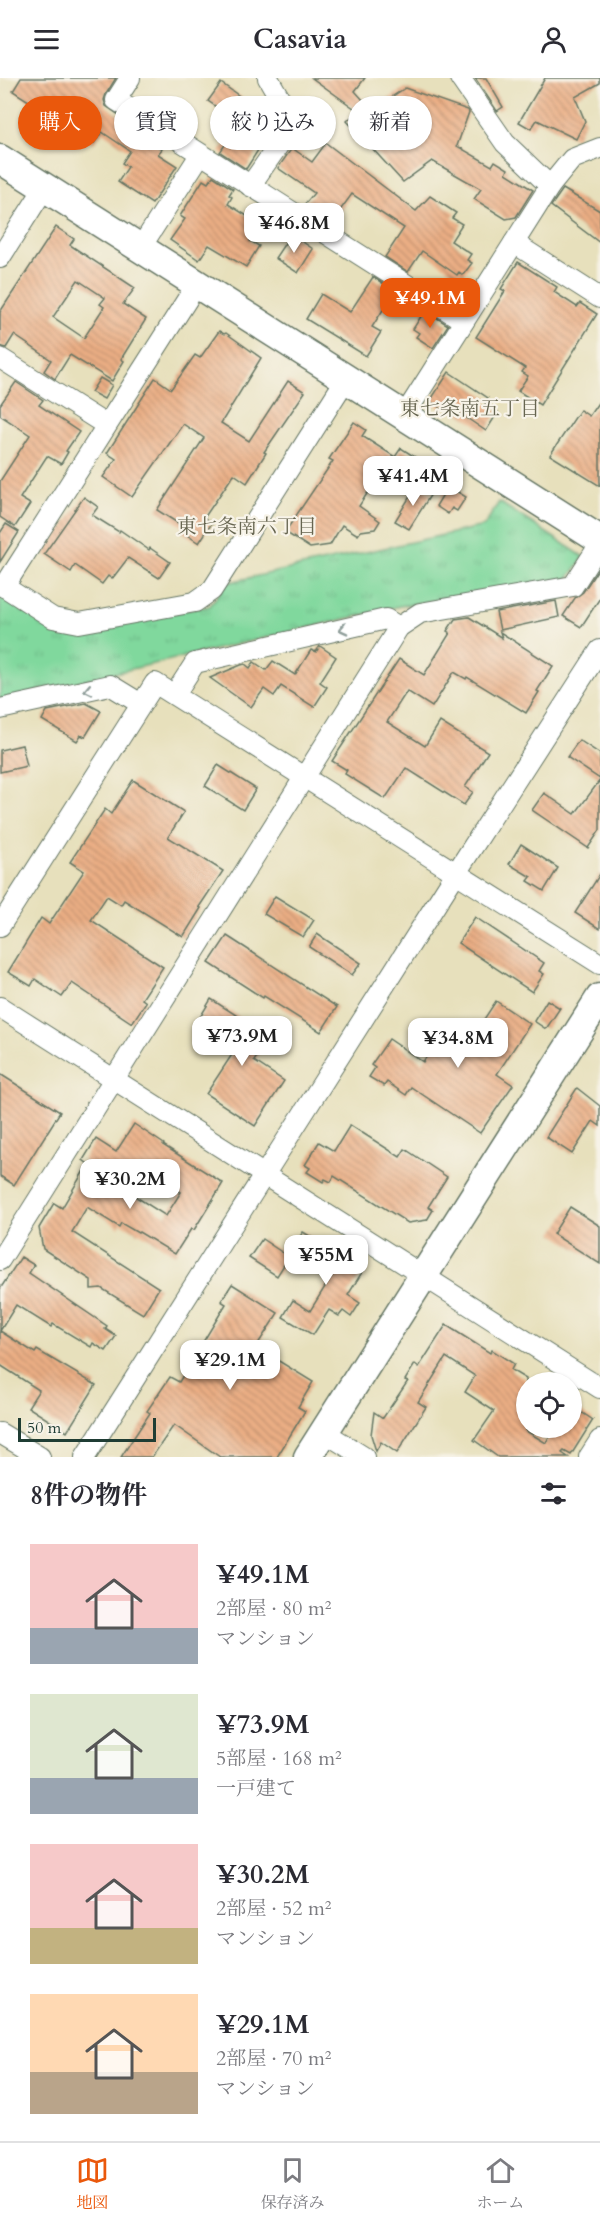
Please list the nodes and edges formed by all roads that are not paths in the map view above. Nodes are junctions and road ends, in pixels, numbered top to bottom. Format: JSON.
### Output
{"nodes":[{"id":1,"x":130,"y":78,"type":"edge"},
{"id":2,"x":268,"y":78,"type":"edge"},
{"id":3,"x":460,"y":78,"type":"edge"},
{"id":4,"x":600,"y":148,"type":"edge"},
{"id":5,"x":200,"y":155,"type":"junction"},
{"id":6,"x":0,"y":159,"type":"edge"},
{"id":7,"x":250,"y":186,"type":"junction"},
{"id":8,"x":550,"y":186,"type":"junction"},
{"id":9,"x":45,"y":187,"type":"junction"},
{"id":10,"x":514,"y":243,"type":"junction"},
{"id":11,"x":141,"y":247,"type":"junction"},
{"id":12,"x":0,"y":258,"type":"edge"},
{"id":13,"x":197,"y":284,"type":"junction"},
{"id":14,"x":600,"y":298,"type":"edge"},
{"id":15,"x":464,"y":321,"type":"junction"},
{"id":16,"x":0,"y":358,"type":"edge"},
{"id":17,"x":346,"y":378,"type":"junction"},
{"id":18,"x":404,"y":416,"type":"junction"},
{"id":19,"x":106,"y":425,"type":"junction"},
{"id":20,"x":600,"y":542,"type":"edge"},
{"id":21,"x":2,"y":586,"type":"edge"},
{"id":22,"x":399,"y":627,"type":"junction"},
{"id":23,"x":600,"y":650,"type":"edge"},
{"id":24,"x":175,"y":694,"type":"junction"},
{"id":25,"x":141,"y":704,"type":"junction"},
{"id":26,"x":0,"y":709,"type":"edge"},
{"id":27,"x":305,"y":776,"type":"junction"},
{"id":28,"x":456,"y":873,"type":"junction"},
{"id":29,"x":0,"y":926,"type":"edge"},
{"id":30,"x":600,"y":964,"type":"edge"},
{"id":31,"x":600,"y":998,"type":"edge"},
{"id":32,"x":0,"y":1007,"type":"edge"},
{"id":33,"x":114,"y":1080,"type":"junction"},
{"id":34,"x":263,"y":1175,"type":"junction"},
{"id":35,"x":0,"y":1260,"type":"edge"},
{"id":36,"x":424,"y":1275,"type":"junction"},
{"id":37,"x":600,"y":1388,"type":"edge"},
{"id":38,"x":324,"y":1432,"type":"junction"},
{"id":39,"x":0,"y":1433,"type":"edge"},
{"id":40,"x":600,"y":1440,"type":"edge"},
{"id":41,"x":40,"y":1457,"type":"edge"},
{"id":42,"x":85,"y":1457,"type":"edge"},
{"id":43,"x":308,"y":1457,"type":"edge"},
{"id":44,"x":364,"y":1457,"type":"edge"},
{"id":45,"x":589,"y":1457,"type":"edge"}],
"edges":[{"from":1,"to":5,"type":"street"},
{"from":2,"to":7,"type":"street"},
{"from":3,"to":8,"type":"street"},
{"from":4,"to":8,"type":"street"},
{"from":5,"to":7,"type":"street"},
{"from":5,"to":11,"type":"street"},
{"from":6,"to":9,"type":"street"},
{"from":7,"to":15,"type":"street"},
{"from":8,"to":10,"type":"street"},
{"from":9,"to":11,"type":"street"},
{"from":9,"to":12,"type":"street"},
{"from":10,"to":14,"type":"street"},
{"from":10,"to":15,"type":"street"},
{"from":11,"to":13,"type":"street"},
{"from":13,"to":17,"type":"street"},
{"from":13,"to":19,"type":"street"},
{"from":15,"to":18,"type":"street"},
{"from":16,"to":19,"type":"street"},
{"from":17,"to":18,"type":"street"},
{"from":17,"to":21,"type":"street"},
{"from":18,"to":20,"type":"street"},
{"from":19,"to":21,"type":"street"},
{"from":20,"to":22,"type":"street"},
{"from":22,"to":24,"type":"street","one_way":true},
{"from":22,"to":27,"type":"street"},
{"from":23,"to":28,"type":"street"},
{"from":24,"to":25,"type":"street"},
{"from":24,"to":27,"type":"street"},
{"from":25,"to":26,"type":"street","one_way":true},
{"from":25,"to":29,"type":"street"},
{"from":27,"to":28,"type":"street"},
{"from":27,"to":33,"type":"street"},
{"from":28,"to":30,"type":"street"},
{"from":28,"to":34,"type":"street"},
{"from":31,"to":36,"type":"street"},
{"from":32,"to":33,"type":"street"},
{"from":33,"to":34,"type":"street"},
{"from":33,"to":35,"type":"street"},
{"from":34,"to":36,"type":"street"},
{"from":34,"to":42,"type":"street"},
{"from":36,"to":37,"type":"street"},
{"from":36,"to":38,"type":"street"},
{"from":38,"to":43,"type":"street"},
{"from":38,"to":44,"type":"street"},
{"from":39,"to":41,"type":"street"},
{"from":40,"to":45,"type":"street"}]}
